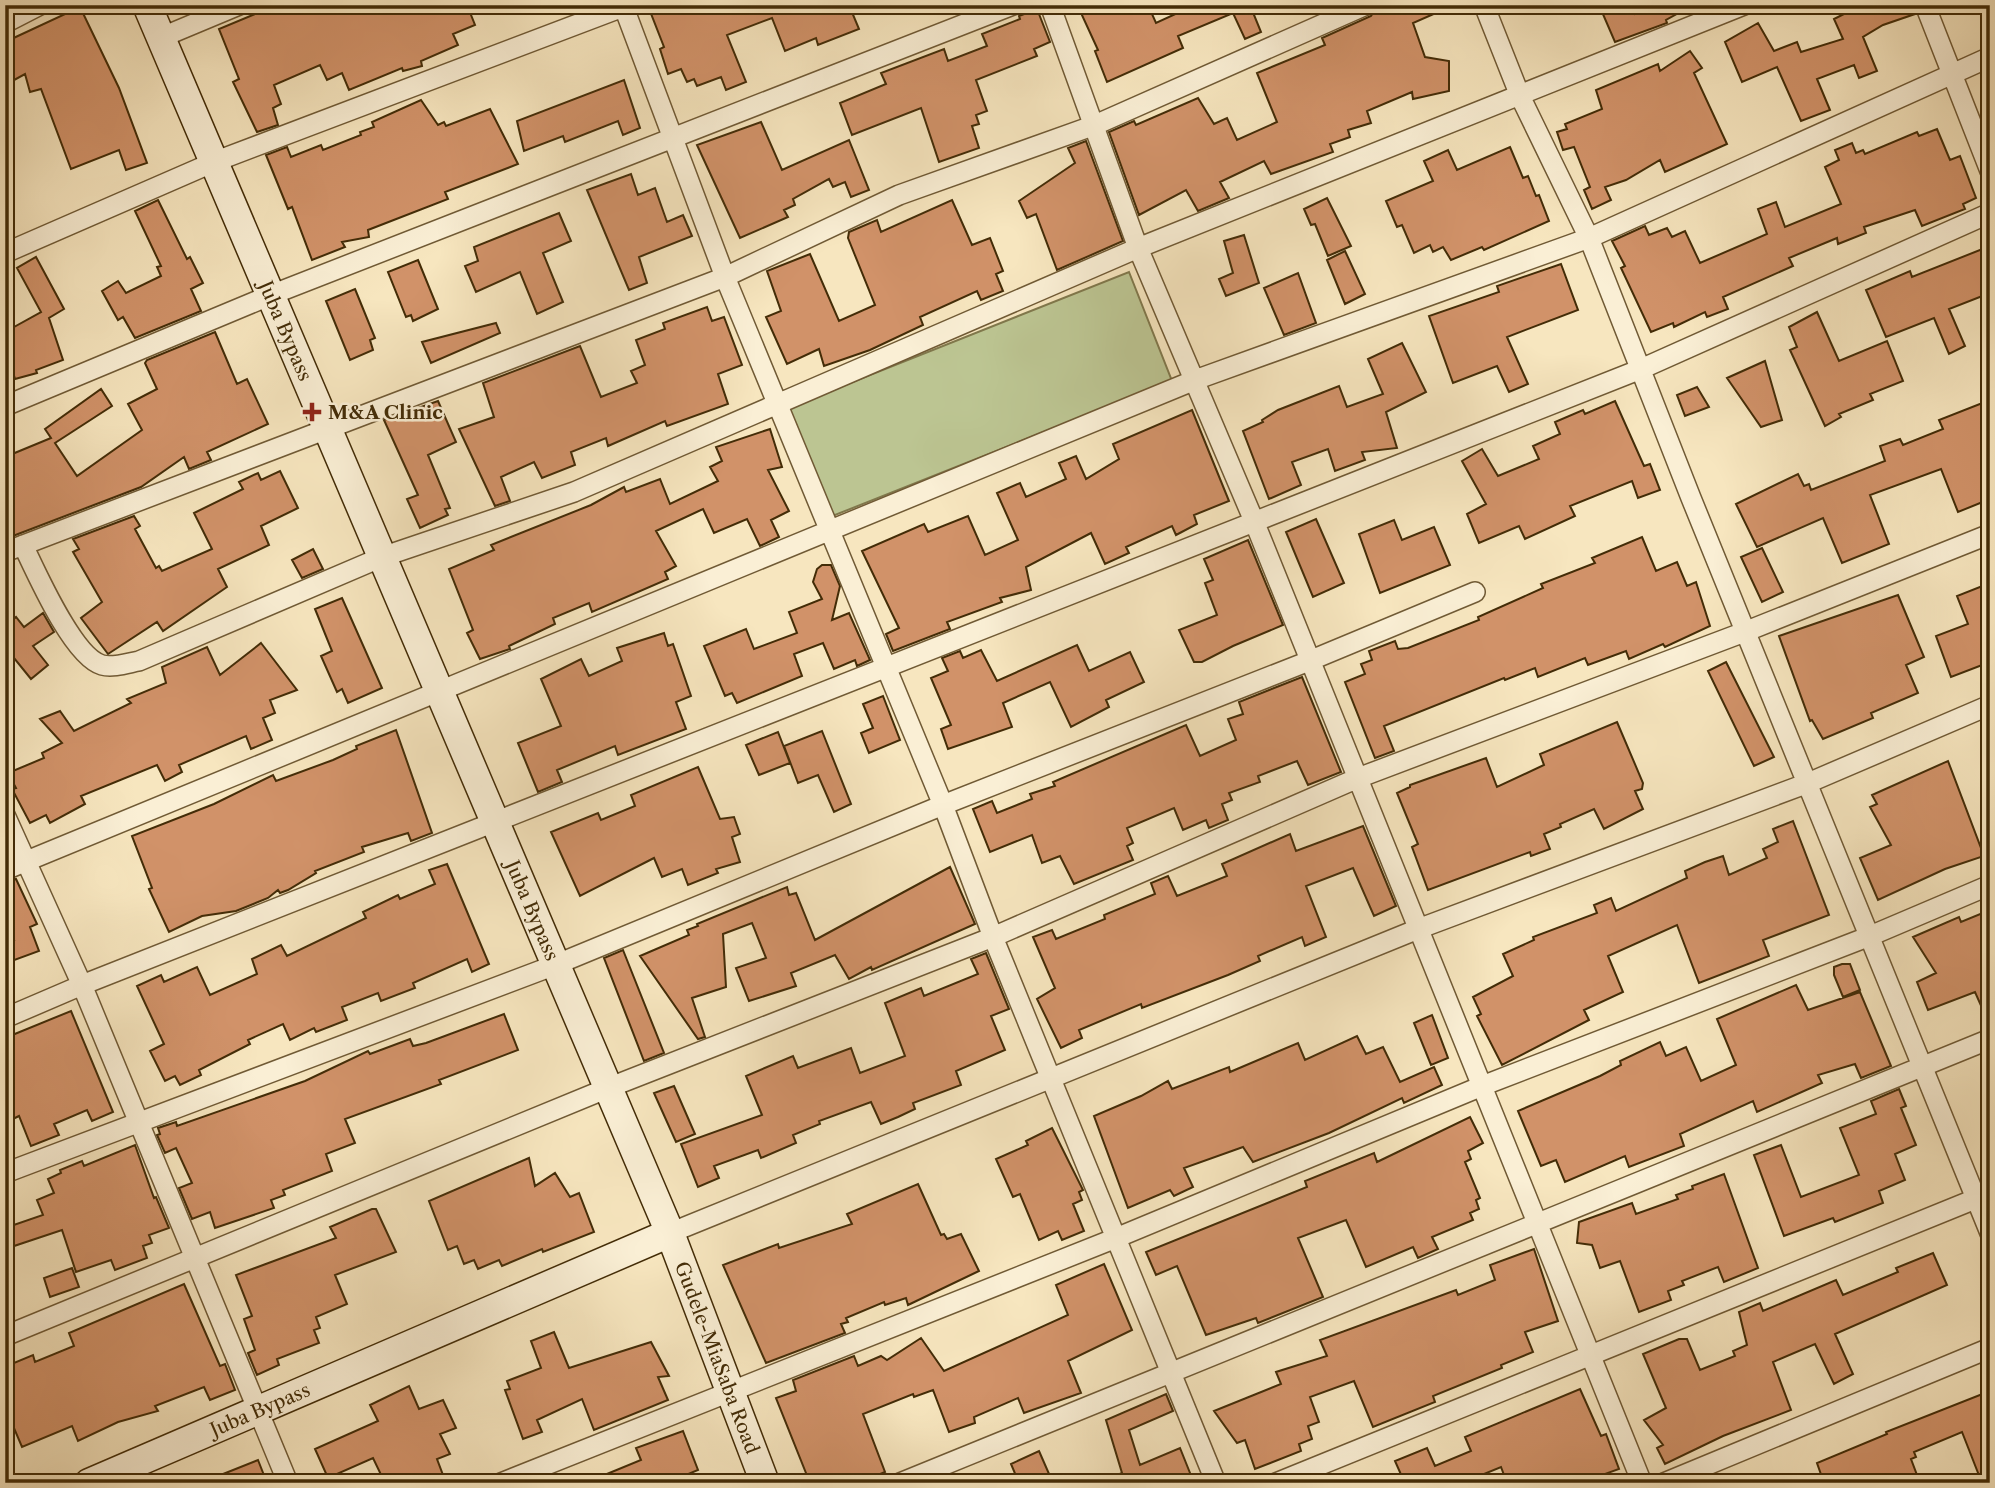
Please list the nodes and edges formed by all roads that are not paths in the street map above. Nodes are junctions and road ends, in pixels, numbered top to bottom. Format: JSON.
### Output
{"nodes":[{"id":1,"x":40,"y":5,"type":"edge"},
{"id":2,"x":147,"y":5,"type":"edge"},
{"id":3,"x":239,"y":5,"type":"edge"},
{"id":4,"x":1013,"y":5,"type":"edge"},
{"id":5,"x":1050,"y":5,"type":"edge"},
{"id":6,"x":1366,"y":5,"type":"edge"},
{"id":7,"x":1484,"y":5,"type":"edge"},
{"id":8,"x":1744,"y":5,"type":"edge"},
{"id":9,"x":1925,"y":5,"type":"edge"},
{"id":10,"x":625,"y":6,"type":"edge"},
{"id":11,"x":5,"y":23,"type":"edge"},
{"id":12,"x":160,"y":38,"type":"junction"},
{"id":13,"x":1990,"y":57,"type":"edge"},
{"id":14,"x":1952,"y":72,"type":"junction"},
{"id":15,"x":1520,"y":96,"type":"junction"},
{"id":16,"x":1094,"y":125,"type":"junction"},
{"id":17,"x":674,"y":138,"type":"junction"},
{"id":18,"x":214,"y":162,"type":"junction"},
{"id":19,"x":1990,"y":171,"type":"edge"},
{"id":20,"x":1990,"y":213,"type":"edge"},
{"id":21,"x":1589,"y":239,"type":"junction"},
{"id":22,"x":1138,"y":248,"type":"junction"},
{"id":23,"x":5,"y":253,"type":"edge"},
{"id":24,"x":725,"y":277,"type":"junction"},
{"id":25,"x":271,"y":296,"type":"junction"},
{"id":26,"x":1642,"y":369,"type":"junction"},
{"id":27,"x":1195,"y":380,"type":"junction"},
{"id":28,"x":776,"y":404,"type":"junction"},
{"id":29,"x":5,"y":406,"type":"edge"},
{"id":30,"x":327,"y":427,"type":"junction"},
{"id":31,"x":1254,"y":521,"type":"junction"},
{"id":32,"x":828,"y":531,"type":"junction"},
{"id":33,"x":1990,"y":534,"type":"edge"},
{"id":34,"x":14,"y":549,"type":"edge"},
{"id":35,"x":382,"y":557,"type":"junction"},
{"id":36,"x":1475,"y":592,"type":"dead end"},
{"id":37,"x":1747,"y":631,"type":"junction"},
{"id":38,"x":1309,"y":661,"type":"junction"},
{"id":39,"x":886,"y":667,"type":"junction"},
{"id":40,"x":439,"y":691,"type":"junction"},
{"id":41,"x":1990,"y":705,"type":"edge"},
{"id":42,"x":1358,"y":778,"type":"junction"},
{"id":43,"x":1808,"y":783,"type":"junction"},
{"id":44,"x":943,"y":805,"type":"junction"},
{"id":45,"x":5,"y":815,"type":"edge"},
{"id":46,"x":495,"y":822,"type":"junction"},
{"id":47,"x":26,"y":862,"type":"junction"},
{"id":48,"x":5,"y":870,"type":"edge"},
{"id":49,"x":1990,"y":885,"type":"edge"},
{"id":50,"x":1418,"y":929,"type":"junction"},
{"id":51,"x":1870,"y":936,"type":"junction"},
{"id":52,"x":993,"y":937,"type":"junction"},
{"id":53,"x":555,"y":965,"type":"junction"},
{"id":54,"x":82,"y":985,"type":"junction"},
{"id":55,"x":5,"y":1018,"type":"edge"},
{"id":56,"x":1990,"y":1039,"type":"edge"},
{"id":57,"x":1922,"y":1066,"type":"junction"},
{"id":58,"x":1050,"y":1077,"type":"junction"},
{"id":59,"x":1482,"y":1086,"type":"junction"},
{"id":60,"x":608,"y":1088,"type":"junction"},
{"id":61,"x":139,"y":1122,"type":"junction"},
{"id":62,"x":5,"y":1174,"type":"edge"},
{"id":63,"x":1983,"y":1196,"type":"edge"},
{"id":64,"x":1535,"y":1224,"type":"junction"},
{"id":65,"x":670,"y":1233,"type":"junction"},
{"id":66,"x":1990,"y":1233,"type":"edge"},
{"id":67,"x":1116,"y":1238,"type":"junction"},
{"id":68,"x":196,"y":1258,"type":"junction"},
{"id":69,"x":5,"y":1336,"type":"edge"},
{"id":70,"x":1990,"y":1348,"type":"edge"},
{"id":71,"x":1589,"y":1356,"type":"junction"},
{"id":72,"x":1170,"y":1373,"type":"junction"},
{"id":73,"x":728,"y":1391,"type":"junction"},
{"id":74,"x":259,"y":1409,"type":"junction"},
{"id":75,"x":89,"y":1483,"type":"edge"},
{"id":76,"x":288,"y":1483,"type":"edge"},
{"id":77,"x":501,"y":1483,"type":"edge"},
{"id":78,"x":765,"y":1483,"type":"edge"},
{"id":79,"x":900,"y":1483,"type":"edge"},
{"id":80,"x":1216,"y":1483,"type":"edge"},
{"id":81,"x":1276,"y":1483,"type":"edge"},
{"id":82,"x":1642,"y":1483,"type":"edge"},
{"id":83,"x":1664,"y":1483,"type":"edge"}],
"edges":[{"from":1,"to":11,"type":"street"},
{"from":2,"to":12,"type":"main road","name":"Juba Bypass"},
{"from":3,"to":12,"type":"street"},
{"from":4,"to":17,"type":"street"},
{"from":5,"to":16,"type":"street"},
{"from":6,"to":16,"type":"street"},
{"from":7,"to":15,"type":"street"},
{"from":8,"to":15,"type":"street"},
{"from":9,"to":14,"type":"street"},
{"from":10,"to":17,"type":"street"},
{"from":10,"to":18,"type":"street"},
{"from":12,"to":18,"type":"main road","name":"Juba Bypass"},
{"from":13,"to":14,"type":"street"},
{"from":14,"to":19,"type":"street"},
{"from":14,"to":21,"type":"street"},
{"from":15,"to":21,"type":"street"},
{"from":15,"to":22,"type":"street"},
{"from":16,"to":22,"type":"street"},
{"from":16,"to":24,"type":"street"},
{"from":17,"to":24,"type":"street"},
{"from":17,"to":25,"type":"street"},
{"from":18,"to":23,"type":"street"},
{"from":18,"to":25,"type":"main road","name":"Juba Bypass"},
{"from":20,"to":26,"type":"street"},
{"from":21,"to":26,"type":"street"},
{"from":21,"to":27,"type":"street"},
{"from":22,"to":27,"type":"street"},
{"from":22,"to":28,"type":"street"},
{"from":24,"to":28,"type":"street"},
{"from":24,"to":30,"type":"street"},
{"from":25,"to":29,"type":"street"},
{"from":25,"to":30,"type":"main road","name":"Juba Bypass"},
{"from":26,"to":31,"type":"street"},
{"from":26,"to":37,"type":"street"},
{"from":27,"to":31,"type":"street"},
{"from":27,"to":32,"type":"street"},
{"from":28,"to":32,"type":"street"},
{"from":28,"to":35,"type":"street"},
{"from":30,"to":34,"type":"street"},
{"from":30,"to":35,"type":"main road","name":"Juba Bypass"},
{"from":31,"to":38,"type":"street"},
{"from":31,"to":39,"type":"street"},
{"from":32,"to":39,"type":"street"},
{"from":32,"to":40,"type":"street"},
{"from":33,"to":37,"type":"street"},
{"from":34,"to":35,"type":"street"},
{"from":35,"to":40,"type":"main road","name":"Juba Bypass"},
{"from":36,"to":38,"type":"street"},
{"from":37,"to":42,"type":"street"},
{"from":37,"to":43,"type":"street"},
{"from":38,"to":42,"type":"street"},
{"from":38,"to":44,"type":"street"},
{"from":39,"to":44,"type":"street"},
{"from":39,"to":46,"type":"street"},
{"from":40,"to":46,"type":"main road","name":"Juba Bypass"},
{"from":40,"to":47,"type":"street"},
{"from":41,"to":43,"type":"street"},
{"from":42,"to":50,"type":"street"},
{"from":42,"to":52,"type":"street"},
{"from":43,"to":50,"type":"street"},
{"from":43,"to":51,"type":"street"},
{"from":44,"to":52,"type":"street"},
{"from":44,"to":53,"type":"street"},
{"from":45,"to":47,"type":"street"},
{"from":46,"to":53,"type":"main road","name":"Juba Bypass"},
{"from":46,"to":54,"type":"street"},
{"from":47,"to":48,"type":"street"},
{"from":47,"to":54,"type":"street"},
{"from":49,"to":51,"type":"street"},
{"from":50,"to":58,"type":"street"},
{"from":50,"to":59,"type":"street"},
{"from":51,"to":57,"type":"street"},
{"from":51,"to":59,"type":"street"},
{"from":52,"to":58,"type":"street"},
{"from":52,"to":60,"type":"street"},
{"from":53,"to":60,"type":"main road","name":"Juba Bypass"},
{"from":53,"to":61,"type":"street"},
{"from":54,"to":55,"type":"street"},
{"from":54,"to":61,"type":"street"},
{"from":56,"to":57,"type":"street"},
{"from":57,"to":63,"type":"street"},
{"from":57,"to":64,"type":"street"},
{"from":58,"to":65,"type":"street"},
{"from":58,"to":67,"type":"street"},
{"from":59,"to":64,"type":"street"},
{"from":59,"to":67,"type":"street"},
{"from":60,"to":65,"type":"main road","name":"Juba Bypass"},
{"from":60,"to":68,"type":"street"},
{"from":61,"to":62,"type":"street"},
{"from":61,"to":68,"type":"street"},
{"from":63,"to":66,"type":"street"},
{"from":63,"to":71,"type":"street"},
{"from":64,"to":71,"type":"street"},
{"from":64,"to":72,"type":"street"},
{"from":65,"to":73,"type":"main road","name":"Gudele-MiaSaba Road"},
{"from":65,"to":74,"type":"main road","name":"Juba Bypass"},
{"from":67,"to":72,"type":"street"},
{"from":67,"to":73,"type":"street"},
{"from":68,"to":69,"type":"street"},
{"from":68,"to":74,"type":"street"},
{"from":70,"to":83,"type":"street"},
{"from":71,"to":81,"type":"street"},
{"from":71,"to":82,"type":"street"},
{"from":72,"to":79,"type":"street"},
{"from":72,"to":80,"type":"street"},
{"from":73,"to":77,"type":"street"},
{"from":73,"to":78,"type":"main road","name":"Gudele-MiaSaba Road"},
{"from":74,"to":75,"type":"main road","name":"Juba Bypass"},
{"from":74,"to":76,"type":"street"}]}
